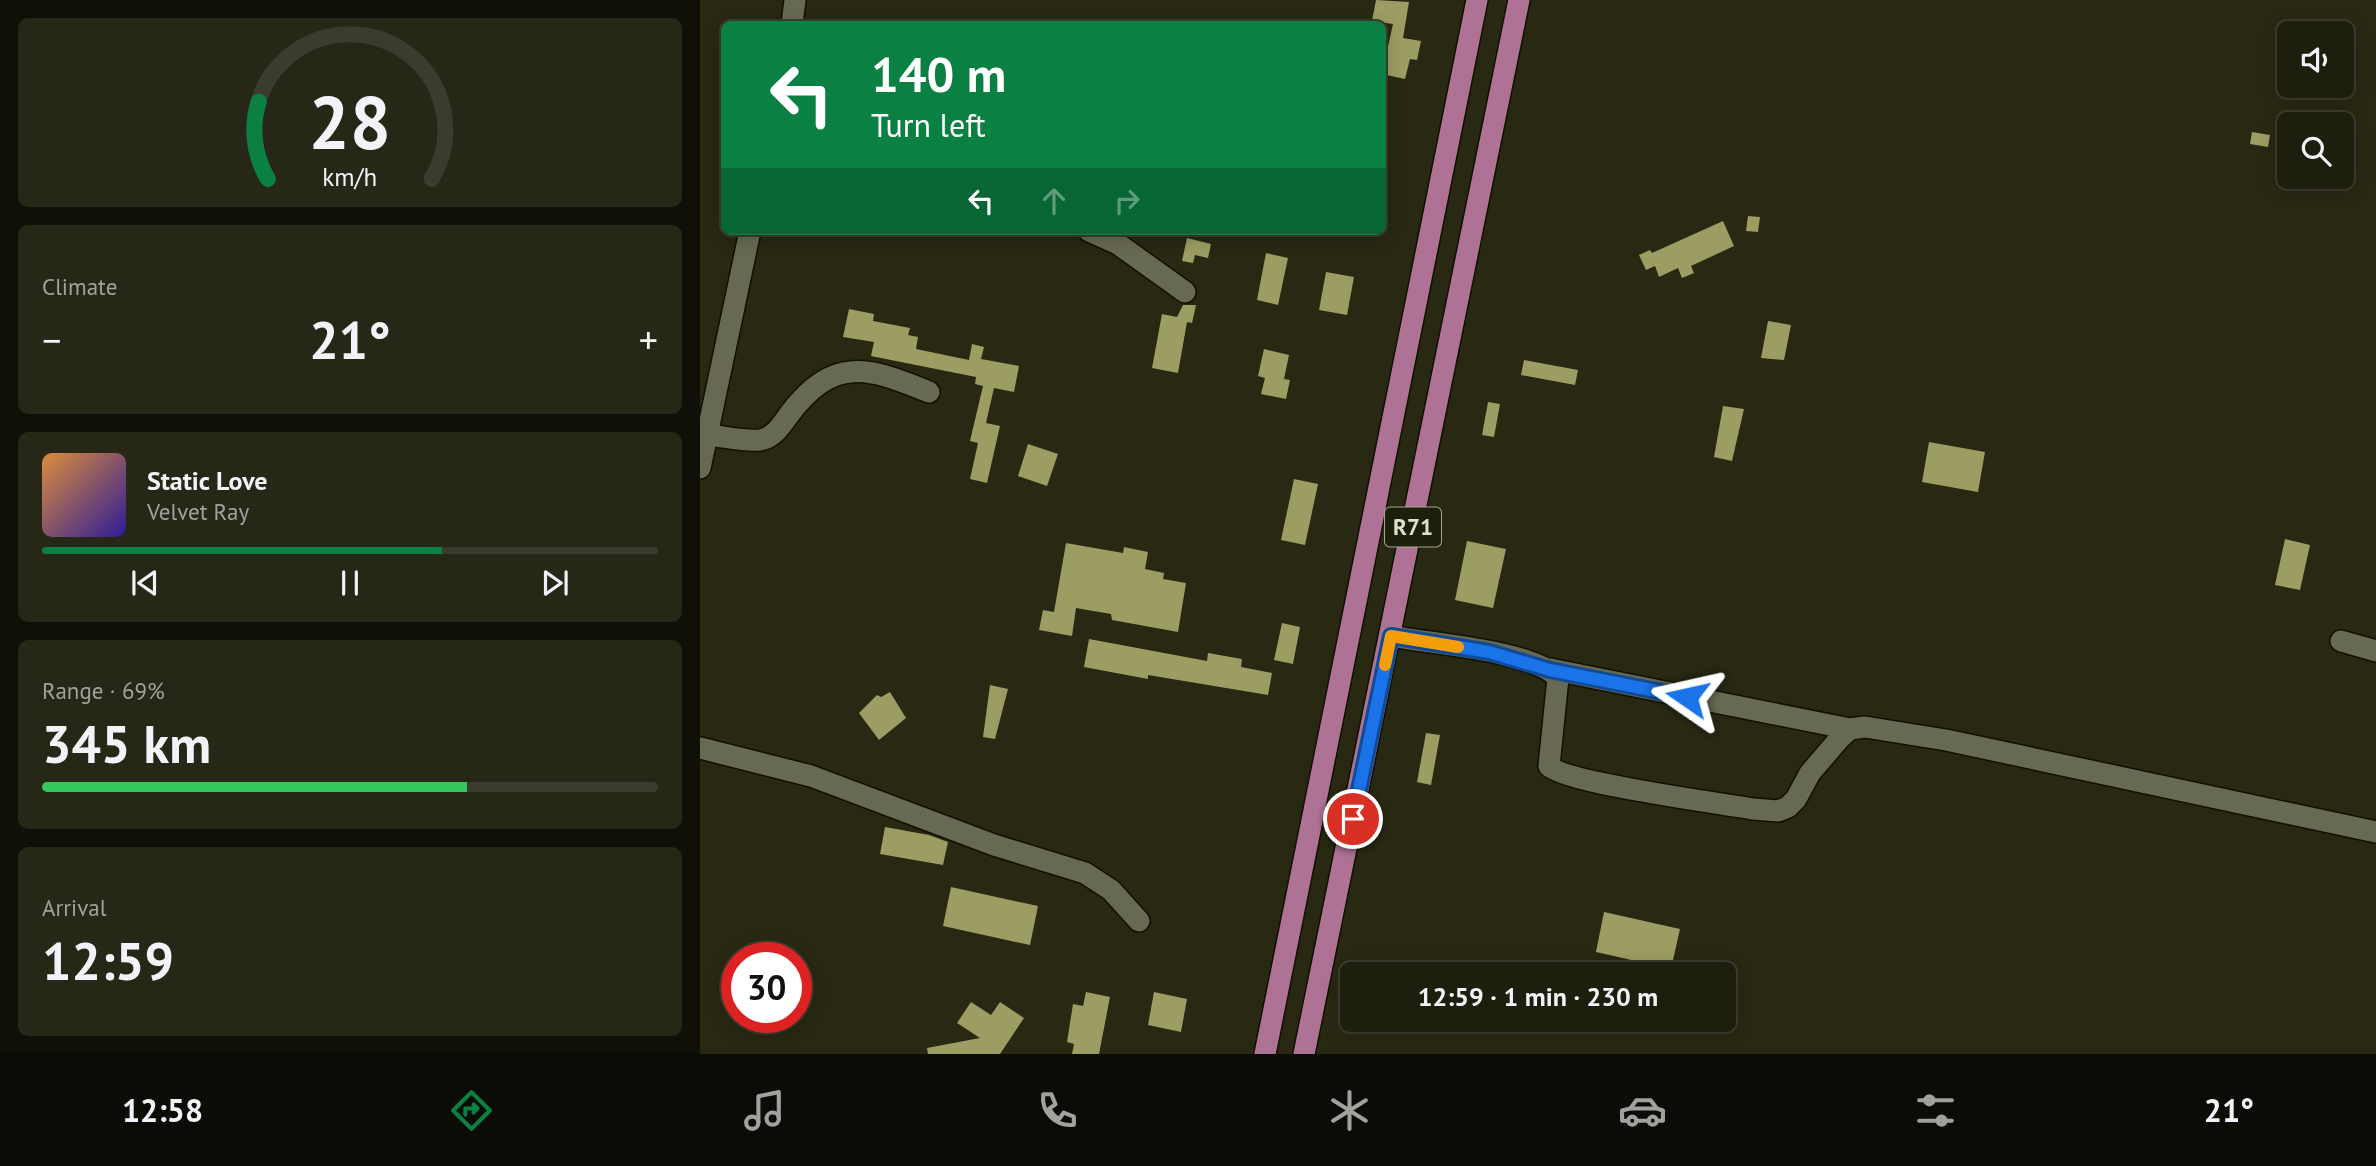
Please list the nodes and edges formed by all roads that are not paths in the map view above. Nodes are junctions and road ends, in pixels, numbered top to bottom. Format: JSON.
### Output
{"nodes":[{"id":1,"x":795,"y":0,"type":"edge"},
{"id":2,"x":1477,"y":0,"type":"edge"},
{"id":3,"x":1519,"y":0,"type":"edge"},
{"id":4,"x":792,"y":21,"type":"edge"},
{"id":5,"x":749,"y":235,"type":"edge"},
{"id":6,"x":1098,"y":235,"type":"edge"},
{"id":7,"x":1185,"y":292,"type":"dead end"},
{"id":8,"x":709,"y":374,"type":"edge"},
{"id":9,"x":929,"y":392,"type":"dead end"},
{"id":10,"x":706,"y":435,"type":"junction"},
{"id":11,"x":700,"y":468,"type":"edge"},
{"id":12,"x":1391,"y":636,"type":"junction"},
{"id":13,"x":2341,"y":642,"type":"dead end"},
{"id":14,"x":2376,"y":651,"type":"edge"},
{"id":15,"x":1550,"y":670,"type":"junction"},
{"id":16,"x":1850,"y":729,"type":"junction"},
{"id":17,"x":700,"y":748,"type":"edge"},
{"id":18,"x":2376,"y":832,"type":"edge"},
{"id":19,"x":1139,"y":920,"type":"dead end"},
{"id":20,"x":1265,"y":1054,"type":"edge"},
{"id":21,"x":1304,"y":1054,"type":"edge"}],
"edges":[{"from":1,"to":4,"type":"street"},
{"from":2,"to":20,"type":"main road","number":"R71"},
{"from":3,"to":12,"type":"main road","number":"R71"},
{"from":5,"to":8,"type":"street"},
{"from":6,"to":7,"type":"street"},
{"from":8,"to":10,"type":"street"},
{"from":9,"to":10,"type":"street"},
{"from":10,"to":11,"type":"street"},
{"from":12,"to":15,"type":"street"},
{"from":12,"to":21,"type":"main road","number":"R71"},
{"from":13,"to":14,"type":"street"},
{"from":15,"to":16,"type":"street"},
{"from":15,"to":16,"type":"street"},
{"from":16,"to":18,"type":"street"},
{"from":17,"to":19,"type":"street"}]}
